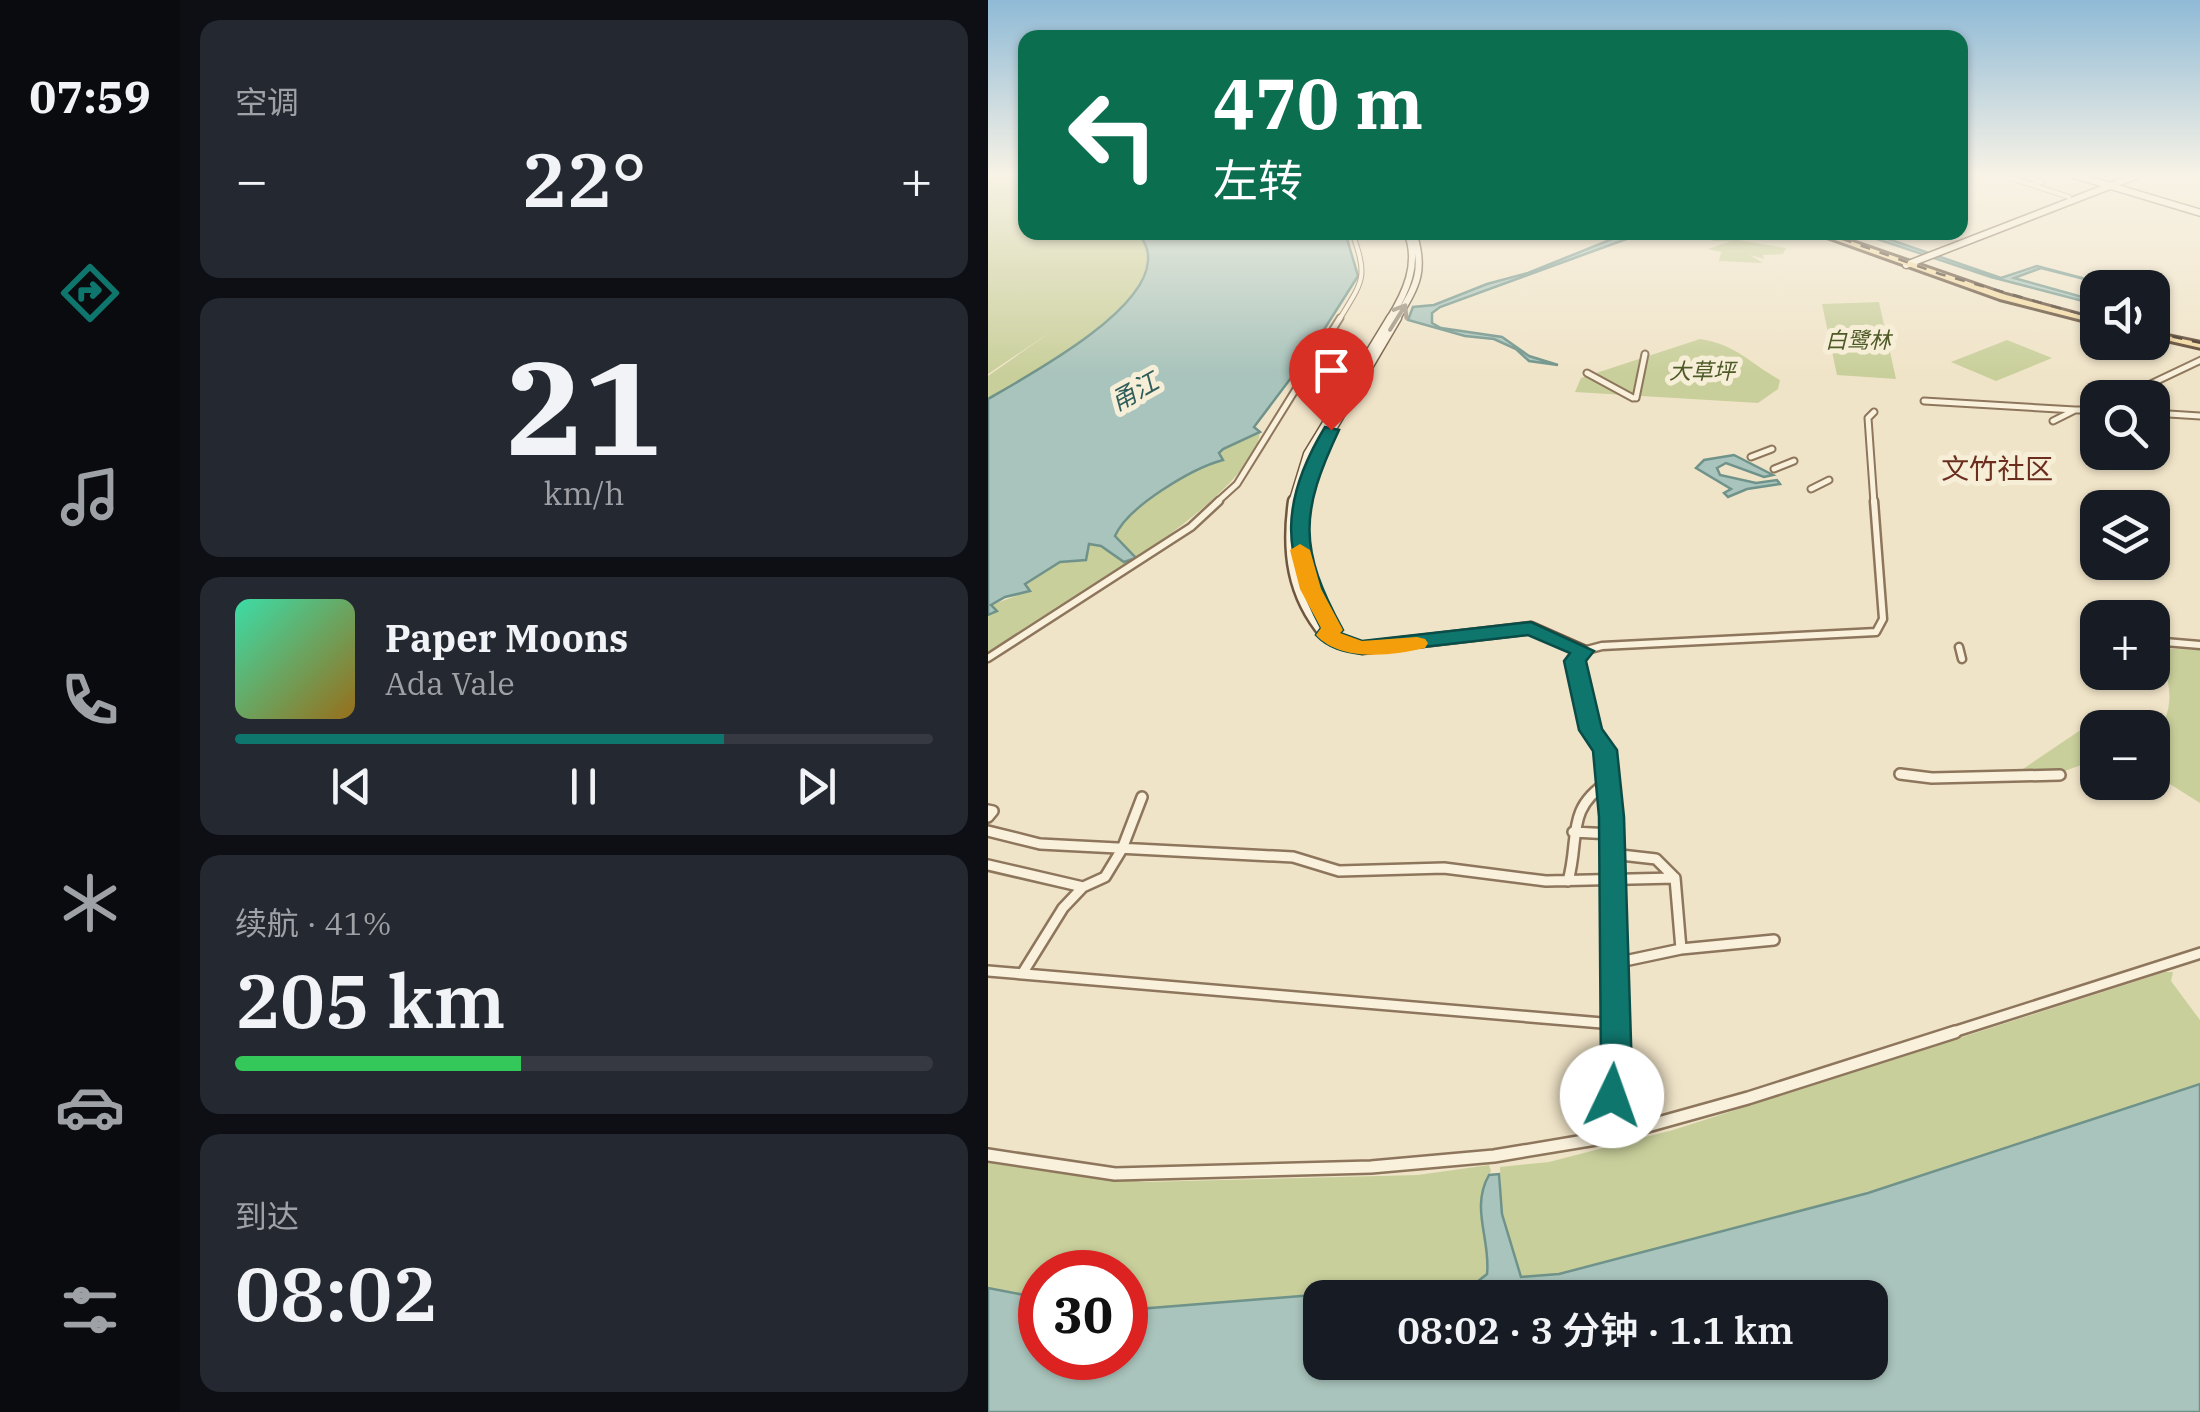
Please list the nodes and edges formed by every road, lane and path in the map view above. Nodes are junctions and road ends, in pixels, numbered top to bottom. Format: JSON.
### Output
{"nodes":[{"id":1,"x":1355,"y":241,"type":"edge"},
{"id":2,"x":1411,"y":241,"type":"edge"},
{"id":3,"x":1844,"y":241,"type":"edge"},
{"id":4,"x":1859,"y":241,"type":"edge"},
{"id":5,"x":1959,"y":241,"type":"edge"},
{"id":6,"x":1960,"y":241,"type":"edge"},
{"id":7,"x":1931,"y":252,"type":"junction"},
{"id":8,"x":1908,"y":261,"type":"junction"},
{"id":9,"x":2080,"y":314,"type":"edge"},
{"id":10,"x":2170,"y":336,"type":"edge"},
{"id":11,"x":2200,"y":343,"type":"edge"},
{"id":12,"x":1645,"y":354,"type":"dead end"},
{"id":13,"x":2200,"y":360,"type":"edge"},
{"id":14,"x":1587,"y":373,"type":"dead end"},
{"id":15,"x":2158,"y":380,"type":"edge"},
{"id":16,"x":1924,"y":401,"type":"dead end"},
{"id":17,"x":2075,"y":410,"type":"junction"},
{"id":18,"x":2080,"y":410,"type":"edge"},
{"id":19,"x":1874,"y":412,"type":"dead end"},
{"id":20,"x":2170,"y":414,"type":"edge"},
{"id":21,"x":2200,"y":416,"type":"edge"},
{"id":22,"x":2054,"y":421,"type":"dead end"},
{"id":23,"x":1772,"y":449,"type":"dead end"},
{"id":24,"x":1751,"y":457,"type":"dead end"},
{"id":25,"x":1794,"y":461,"type":"dead end"},
{"id":26,"x":1774,"y":469,"type":"dead end"},
{"id":27,"x":1829,"y":480,"type":"dead end"},
{"id":28,"x":1811,"y":488,"type":"dead end"},
{"id":29,"x":2170,"y":643,"type":"edge"},
{"id":30,"x":2200,"y":645,"type":"edge"},
{"id":31,"x":1959,"y":647,"type":"dead end"},
{"id":32,"x":1583,"y":651,"type":"junction"},
{"id":33,"x":988,"y":658,"type":"edge"},
{"id":34,"x":1962,"y":659,"type":"dead end"},
{"id":35,"x":1900,"y":774,"type":"dead end"},
{"id":36,"x":2060,"y":775,"type":"dead end"},
{"id":37,"x":1608,"y":782,"type":"junction"},
{"id":38,"x":1142,"y":797,"type":"dead end"},
{"id":39,"x":988,"y":810,"type":"edge"},
{"id":40,"x":988,"y":818,"type":"edge"},
{"id":41,"x":988,"y":831,"type":"edge"},
{"id":42,"x":1572,"y":832,"type":"junction"},
{"id":43,"x":1612,"y":834,"type":"junction"},
{"id":44,"x":1122,"y":850,"type":"junction"},
{"id":45,"x":1612,"y":854,"type":"junction"},
{"id":46,"x":988,"y":865,"type":"edge"},
{"id":47,"x":1676,"y":878,"type":"junction"},
{"id":48,"x":1568,"y":880,"type":"junction"},
{"id":49,"x":1613,"y":881,"type":"junction"},
{"id":50,"x":1083,"y":888,"type":"junction"},
{"id":51,"x":1774,"y":940,"type":"dead end"},
{"id":52,"x":1681,"y":949,"type":"junction"},
{"id":53,"x":2200,"y":953,"type":"edge"},
{"id":54,"x":1615,"y":964,"type":"junction"},
{"id":55,"x":988,"y":971,"type":"edge"},
{"id":56,"x":1022,"y":974,"type":"junction"},
{"id":57,"x":1614,"y":1024,"type":"junction"},
{"id":58,"x":1608,"y":1137,"type":"junction"},
{"id":59,"x":988,"y":1154,"type":"edge"}],
"edges":[{"from":1,"to":33,"type":"street"},
{"from":2,"to":32,"type":"street"},
{"from":3,"to":8,"type":"main road"},
{"from":4,"to":8,"type":"main road"},
{"from":5,"to":7,"type":"street"},
{"from":6,"to":7,"type":"street"},
{"from":7,"to":8,"type":"street"},
{"from":8,"to":9,"type":"main road"},
{"from":10,"to":11,"type":"main road"},
{"from":12,"to":14,"type":"street"},
{"from":13,"to":15,"type":"street"},
{"from":16,"to":17,"type":"street"},
{"from":17,"to":18,"type":"street"},
{"from":17,"to":22,"type":"street"},
{"from":19,"to":32,"type":"street"},
{"from":20,"to":21,"type":"street"},
{"from":23,"to":24,"type":"street"},
{"from":25,"to":26,"type":"street"},
{"from":27,"to":28,"type":"street"},
{"from":29,"to":30,"type":"street"},
{"from":31,"to":34,"type":"street"},
{"from":32,"to":37,"type":"street"},
{"from":35,"to":36,"type":"street"},
{"from":37,"to":42,"type":"street"},
{"from":37,"to":43,"type":"street"},
{"from":38,"to":44,"type":"street"},
{"from":39,"to":40,"type":"street"},
{"from":41,"to":44,"type":"street"},
{"from":42,"to":43,"type":"street"},
{"from":42,"to":48,"type":"street"},
{"from":43,"to":45,"type":"street"},
{"from":44,"to":48,"type":"street"},
{"from":44,"to":50,"type":"street"},
{"from":45,"to":47,"type":"street"},
{"from":45,"to":49,"type":"street"},
{"from":46,"to":50,"type":"street"},
{"from":47,"to":49,"type":"street"},
{"from":47,"to":52,"type":"street"},
{"from":48,"to":49,"type":"street"},
{"from":49,"to":54,"type":"street"},
{"from":50,"to":56,"type":"street"},
{"from":51,"to":52,"type":"street"},
{"from":52,"to":54,"type":"street"},
{"from":53,"to":58,"type":"street"},
{"from":54,"to":57,"type":"street"},
{"from":55,"to":56,"type":"street"},
{"from":56,"to":57,"type":"street"},
{"from":57,"to":58,"type":"street"},
{"from":58,"to":59,"type":"street"}]}
